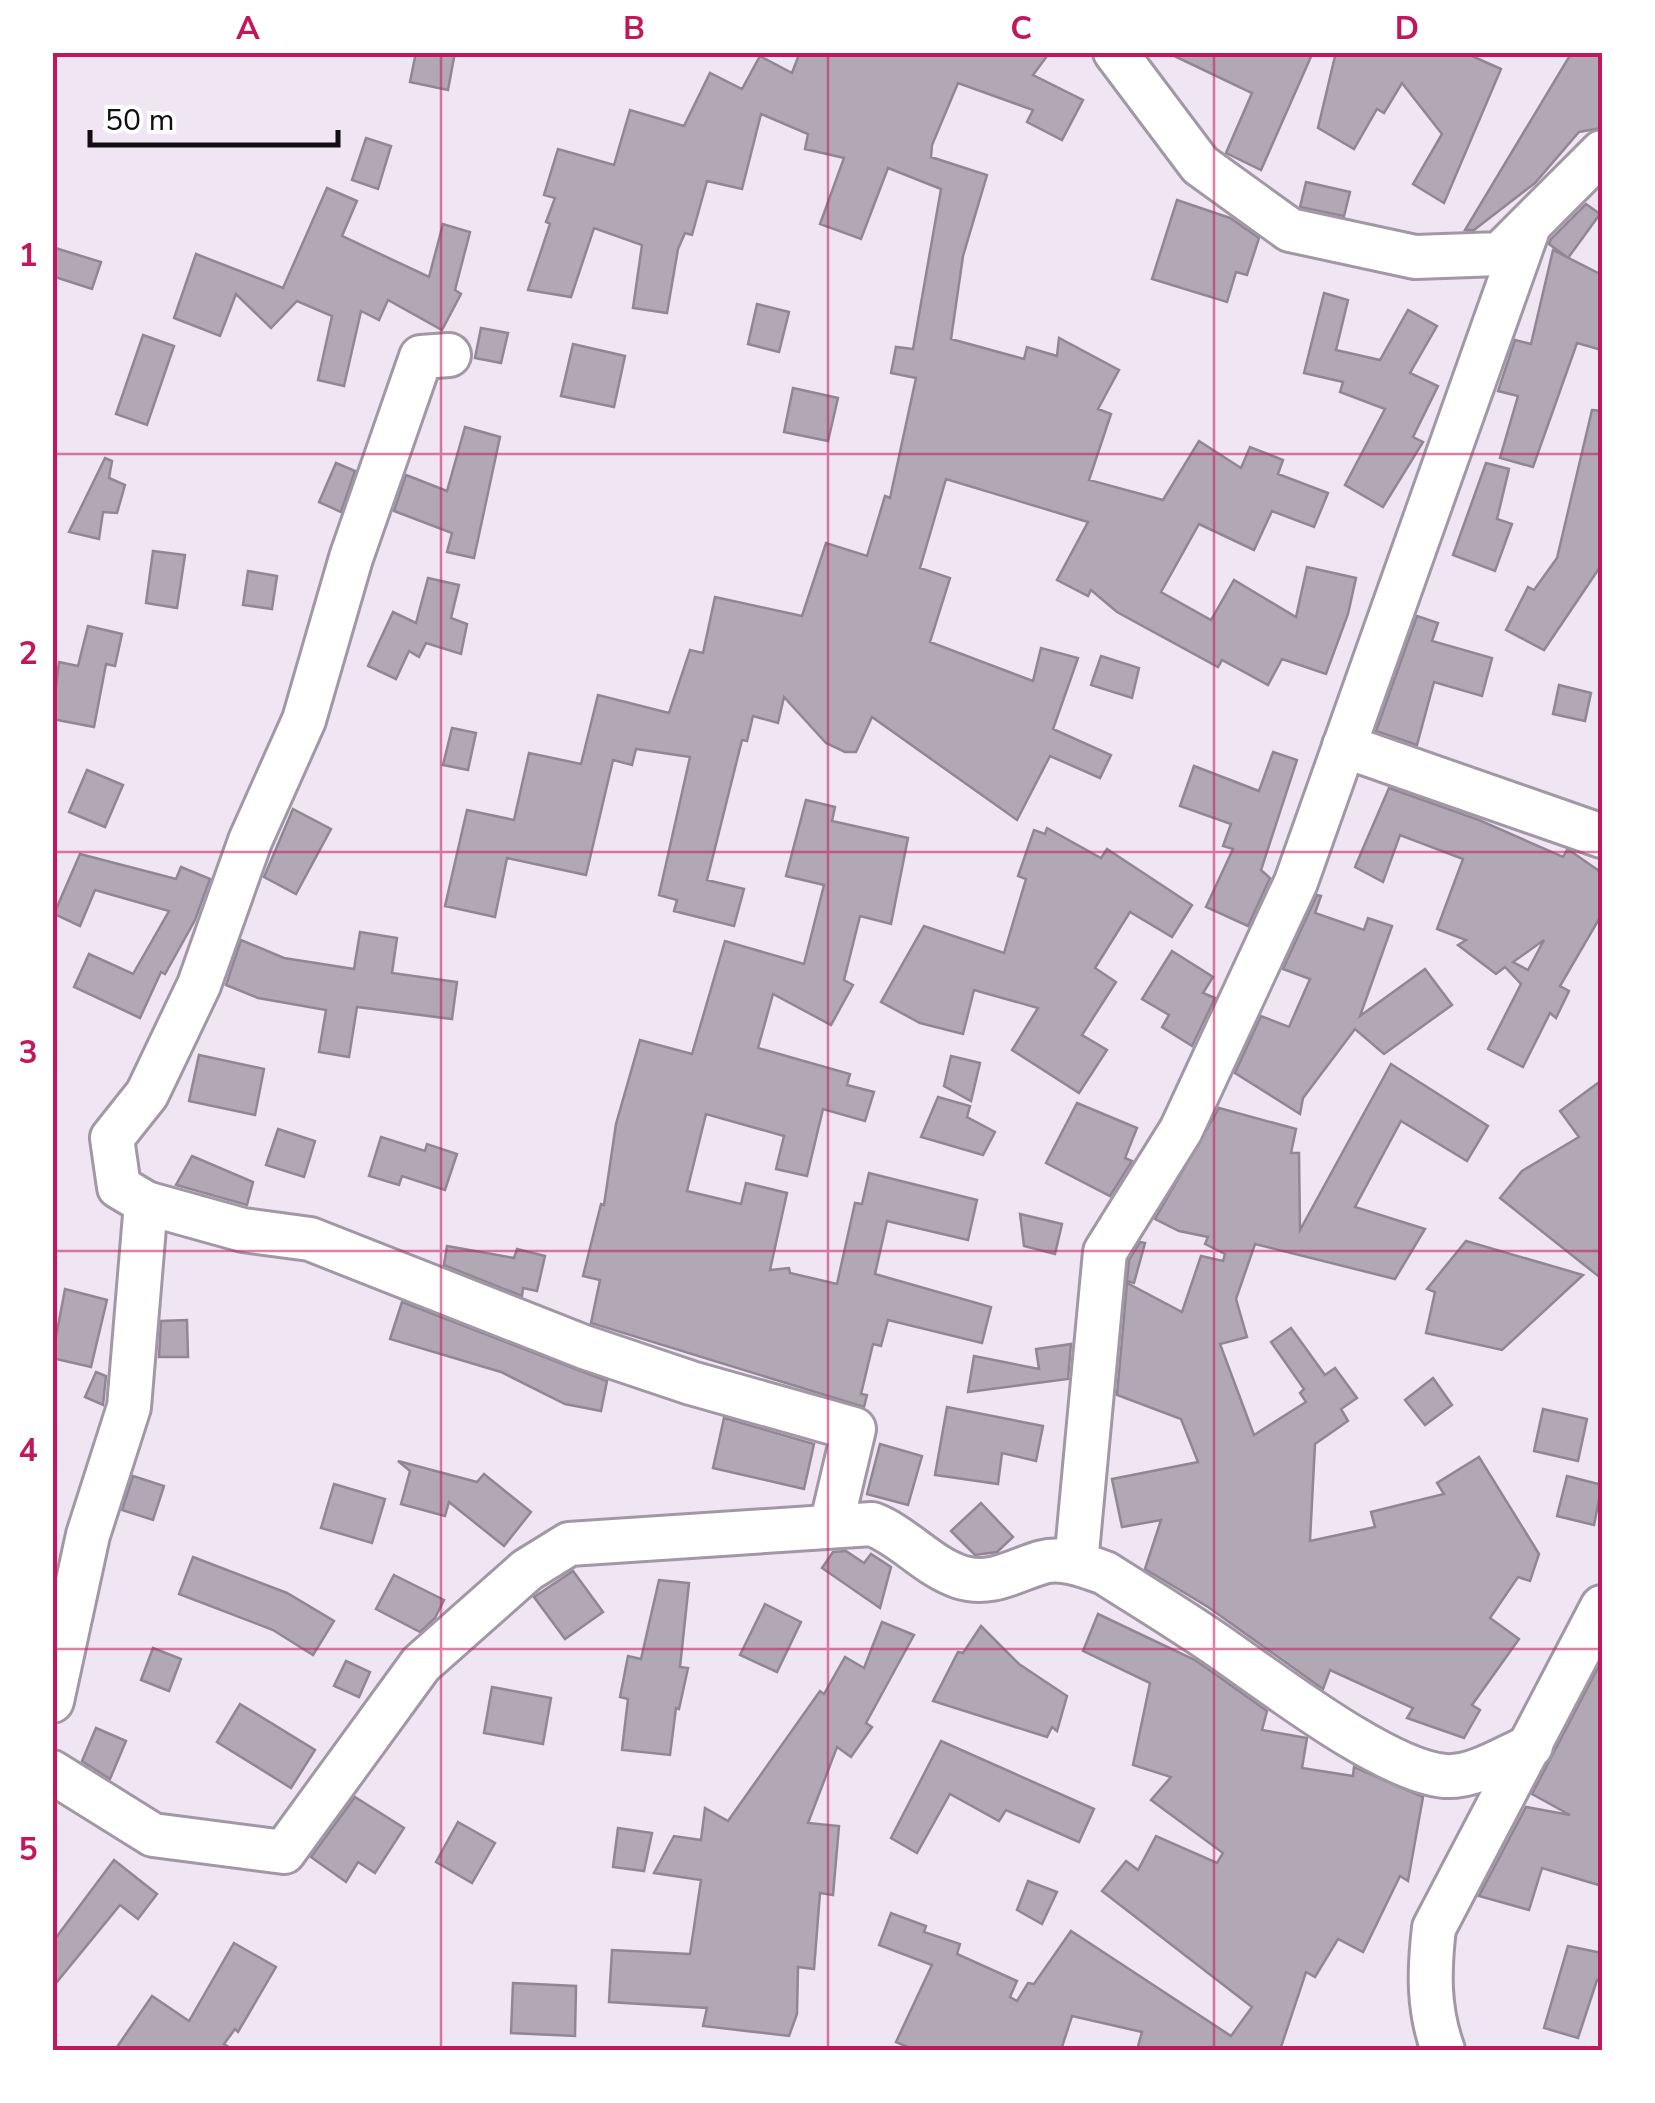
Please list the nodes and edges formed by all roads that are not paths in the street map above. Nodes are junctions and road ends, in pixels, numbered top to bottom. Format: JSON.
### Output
{"nodes":[{"id":1,"x":1115,"y":52,"type":"edge"},
{"id":2,"x":1602,"y":152,"type":"edge"},
{"id":3,"x":1527,"y":232,"type":"junction"},
{"id":4,"x":449,"y":355,"type":"dead end"},
{"id":5,"x":1344,"y":746,"type":"junction"},
{"id":6,"x":1602,"y":836,"type":"edge"},
{"id":7,"x":146,"y":1204,"type":"junction"},
{"id":8,"x":830,"y":1526,"type":"junction"},
{"id":9,"x":1076,"y":1562,"type":"junction"},
{"id":10,"x":1602,"y":1607,"type":"edge"},
{"id":11,"x":52,"y":1701,"type":"edge"},
{"id":12,"x":1530,"y":1746,"type":"junction"},
{"id":13,"x":52,"y":1772,"type":"edge"},
{"id":14,"x":1443,"y":2050,"type":"edge"}],
"edges":[{"from":1,"to":3,"type":"street"},
{"from":2,"to":3,"type":"street"},
{"from":3,"to":5,"type":"street"},
{"from":4,"to":7,"type":"street"},
{"from":5,"to":6,"type":"street"},
{"from":5,"to":9,"type":"street"},
{"from":7,"to":8,"type":"street"},
{"from":7,"to":11,"type":"street"},
{"from":8,"to":9,"type":"street"},
{"from":8,"to":13,"type":"street"},
{"from":9,"to":12,"type":"street"},
{"from":10,"to":12,"type":"street"},
{"from":12,"to":14,"type":"street"}]}
